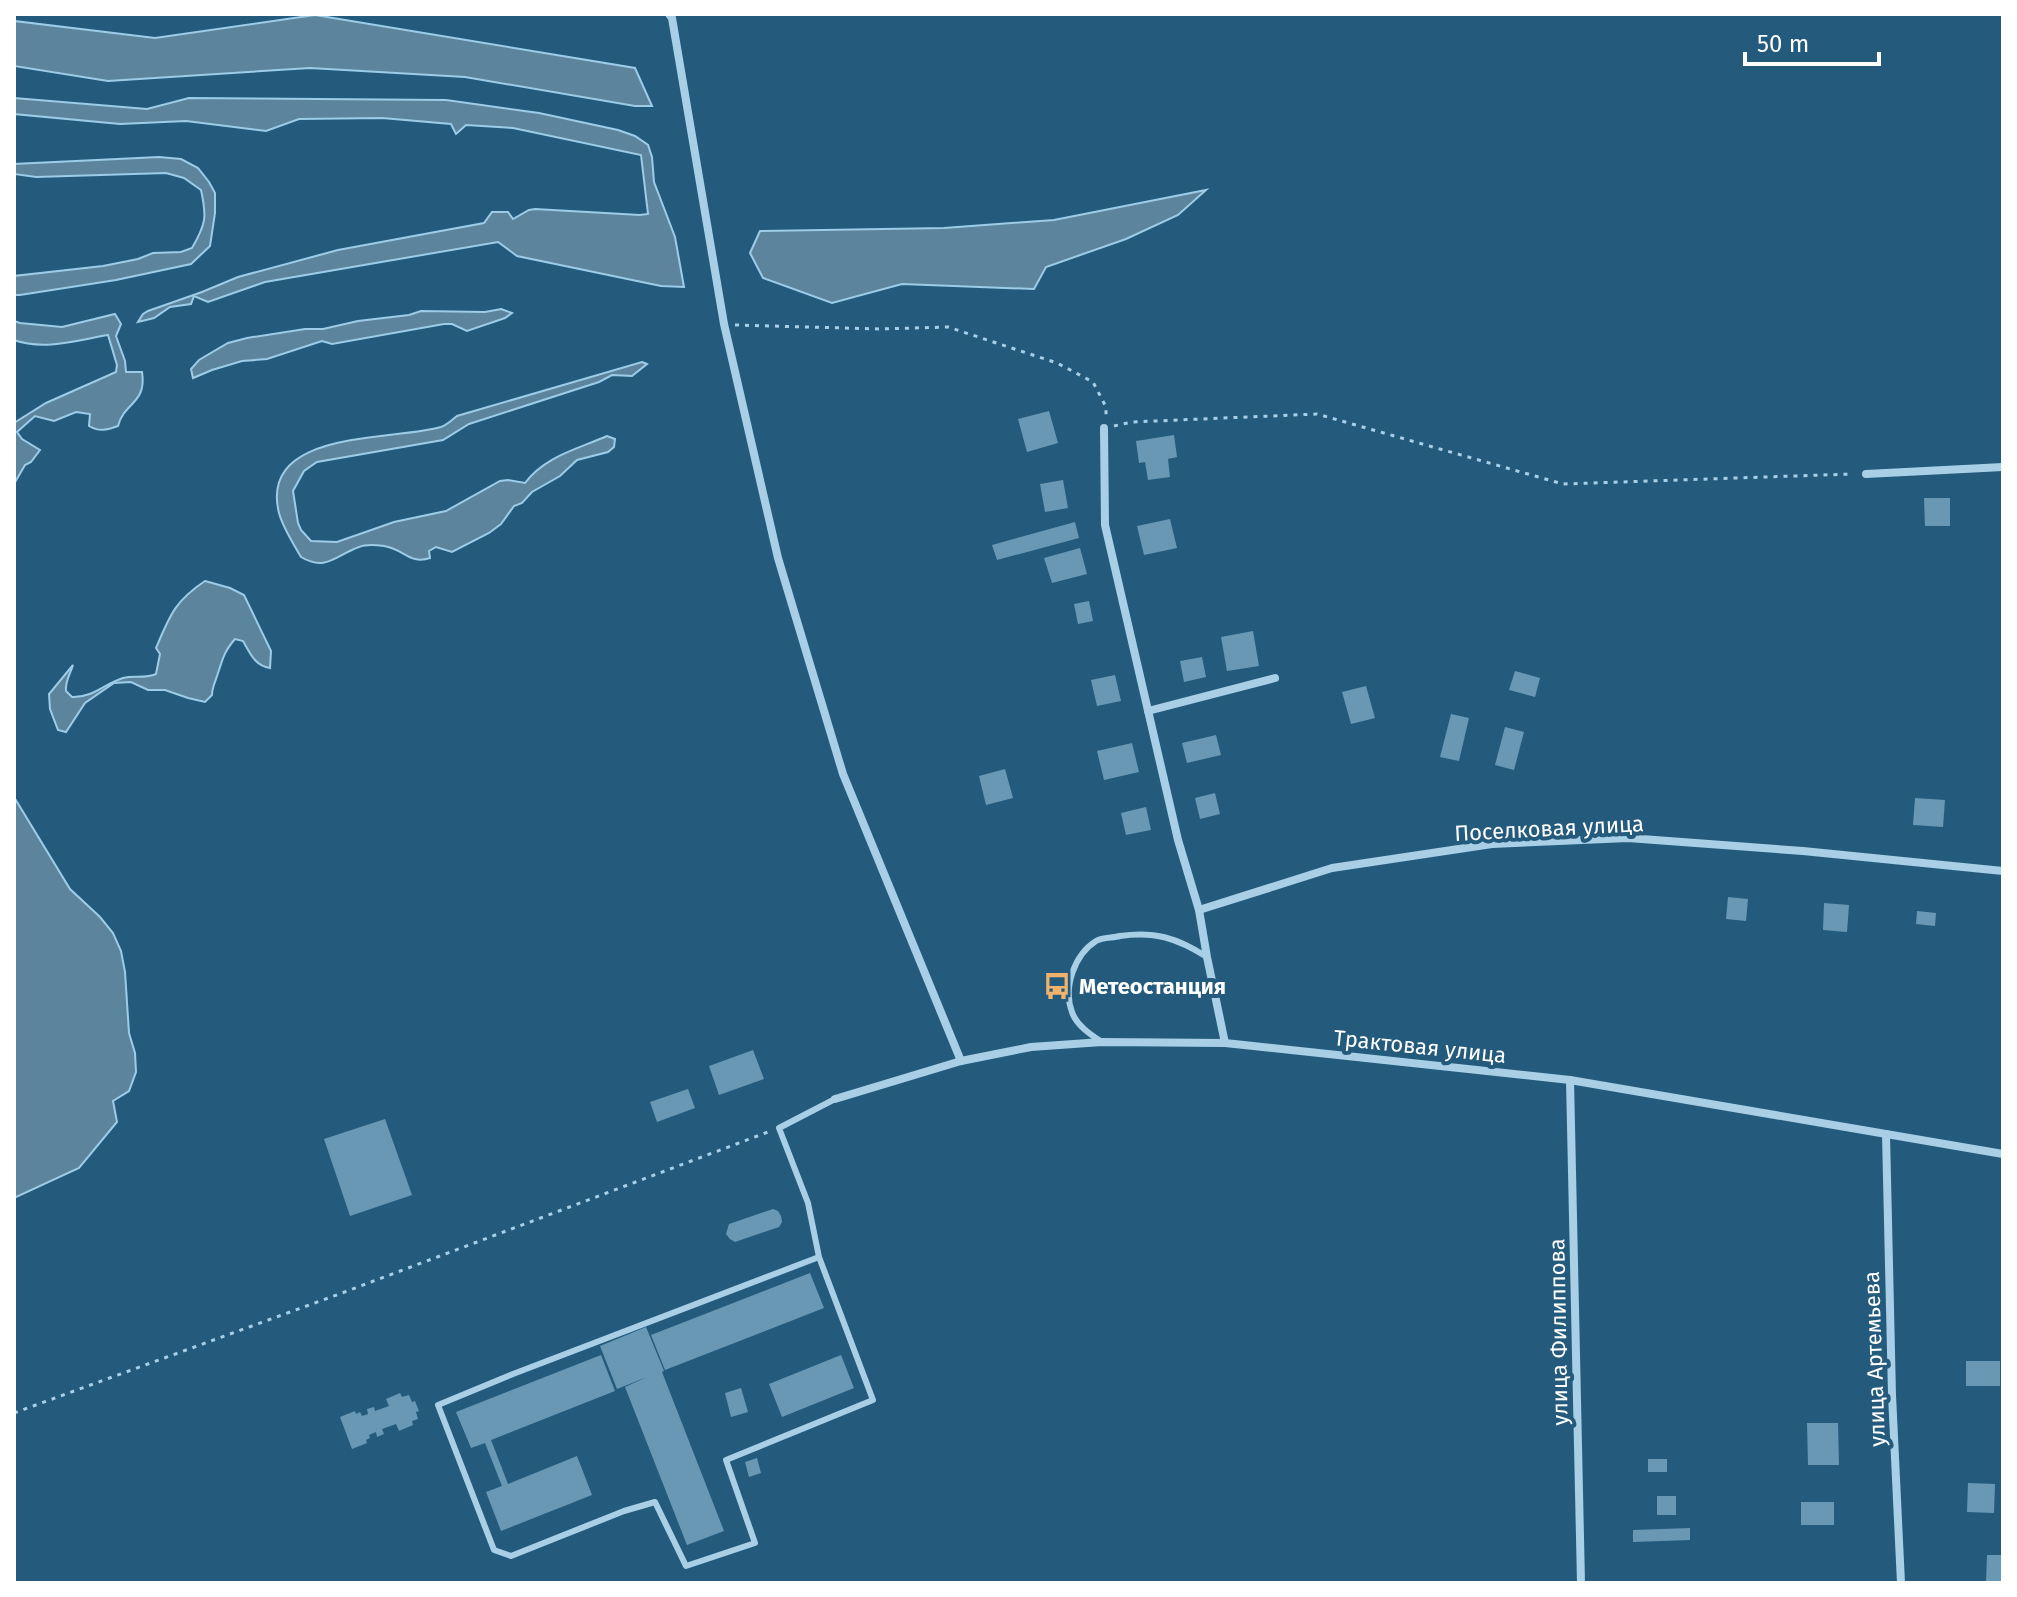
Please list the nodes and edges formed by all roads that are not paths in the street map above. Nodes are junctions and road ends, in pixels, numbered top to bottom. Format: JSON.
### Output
{"nodes":[{"id":1,"x":669,"y":14,"type":"edge"},
{"id":2,"x":1104,"y":428,"type":"road end"},
{"id":3,"x":2003,"y":467,"type":"edge"},
{"id":4,"x":1866,"y":474,"type":"road end"},
{"id":5,"x":1275,"y":678,"type":"dead end"},
{"id":6,"x":1148,"y":711,"type":"junction"},
{"id":7,"x":2003,"y":871,"type":"edge"},
{"id":8,"x":1199,"y":910,"type":"junction"},
{"id":9,"x":1207,"y":957,"type":"junction"},
{"id":10,"x":1102,"y":1042,"type":"junction"},
{"id":11,"x":1225,"y":1043,"type":"junction"},
{"id":12,"x":961,"y":1061,"type":"junction"},
{"id":13,"x":1570,"y":1080,"type":"junction"},
{"id":14,"x":835,"y":1099,"type":"joint"},
{"id":15,"x":1886,"y":1134,"type":"junction"},
{"id":16,"x":2003,"y":1154,"type":"edge"},
{"id":17,"x":819,"y":1257,"type":"junction"},
{"id":18,"x":1581,"y":1583,"type":"edge"},
{"id":19,"x":1901,"y":1583,"type":"edge"}],
"edges":[{"from":1,"to":12,"type":"street"},
{"from":2,"to":6,"type":"street"},
{"from":3,"to":4,"type":"street"},
{"from":5,"to":6,"type":"street"},
{"from":6,"to":8,"type":"street"},
{"from":7,"to":8,"type":"street","name":"Поселковая улица"},
{"from":8,"to":9,"type":"street"},
{"from":9,"to":10,"type":"lane"},
{"from":9,"to":11,"type":"street"},
{"from":10,"to":11,"type":"street","name":"Трактовая улица"},
{"from":10,"to":12,"type":"street","name":"Трактовая улица"},
{"from":11,"to":13,"type":"street","name":"Трактовая улица"},
{"from":12,"to":14,"type":"street","name":"Трактовая улица"},
{"from":13,"to":15,"type":"street","name":"Трактовая улица"},
{"from":13,"to":18,"type":"street","name":"улица Филиппова"},
{"from":14,"to":17,"type":"lane"},
{"from":15,"to":16,"type":"street","name":"Трактовая улица"},
{"from":15,"to":19,"type":"street","name":"улица Артемьева"},
{"from":17,"to":17,"type":"lane"}]}
